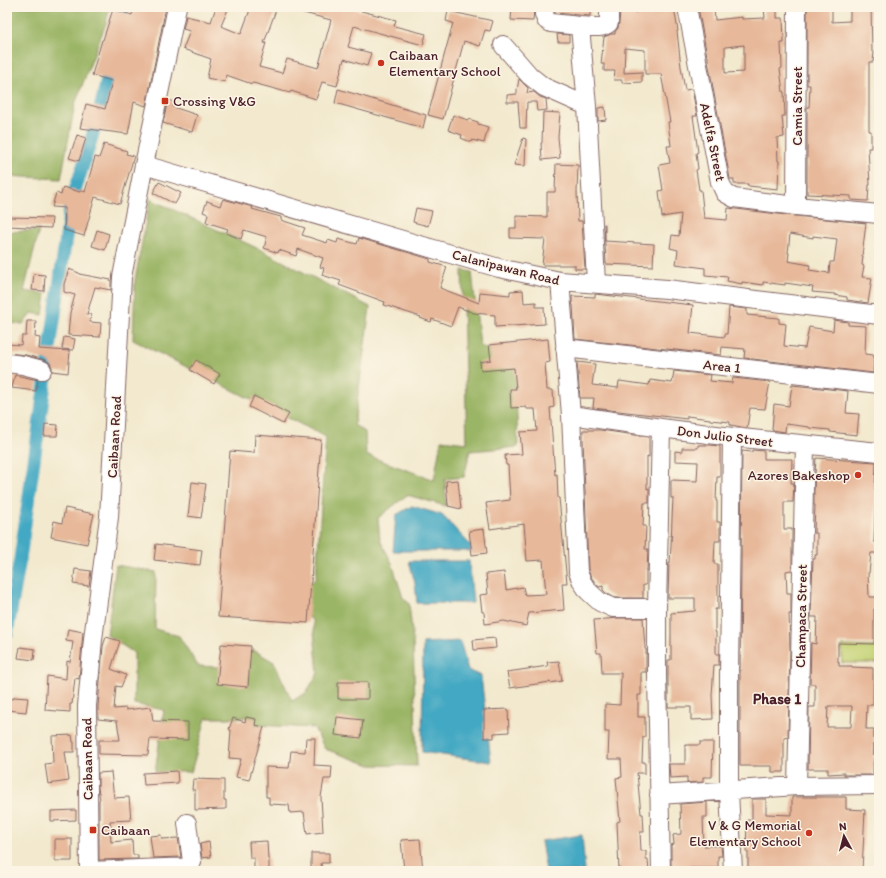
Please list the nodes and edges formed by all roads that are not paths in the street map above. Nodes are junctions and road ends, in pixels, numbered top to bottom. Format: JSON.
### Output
{"nodes":[{"id":1,"x":177,"y":7,"type":"edge"},
{"id":2,"x":545,"y":7,"type":"edge"},
{"id":3,"x":608,"y":7,"type":"edge"},
{"id":4,"x":687,"y":7,"type":"edge"},
{"id":5,"x":797,"y":7,"type":"edge"},
{"id":6,"x":580,"y":26,"type":"junction"},
{"id":7,"x":503,"y":45,"type":"dead end"},
{"id":8,"x":587,"y":106,"type":"junction"},
{"id":9,"x":144,"y":165,"type":"junction"},
{"id":10,"x":796,"y":206,"type":"junction"},
{"id":11,"x":879,"y":214,"type":"edge"},
{"id":12,"x":560,"y":281,"type":"junction"},
{"id":13,"x":596,"y":284,"type":"junction"},
{"id":14,"x":879,"y":315,"type":"edge"},
{"id":15,"x":565,"y":348,"type":"junction"},
{"id":16,"x":7,"y":363,"type":"edge"},
{"id":17,"x":42,"y":370,"type":"dead end"},
{"id":18,"x":879,"y":384,"type":"edge"},
{"id":19,"x":571,"y":415,"type":"junction"},
{"id":20,"x":661,"y":428,"type":"junction"},
{"id":21,"x":732,"y":437,"type":"junction"},
{"id":22,"x":805,"y":445,"type":"junction"},
{"id":23,"x":879,"y":452,"type":"edge"},
{"id":24,"x":657,"y":608,"type":"junction"},
{"id":25,"x":879,"y":785,"type":"edge"},
{"id":26,"x":797,"y":786,"type":"junction"},
{"id":27,"x":729,"y":791,"type":"junction"},
{"id":28,"x":660,"y":795,"type":"junction"},
{"id":29,"x":187,"y":823,"type":"dead end"},
{"id":30,"x":89,"y":871,"type":"edge"},
{"id":31,"x":661,"y":871,"type":"edge"},
{"id":32,"x":734,"y":871,"type":"edge"}],
"edges":[{"from":1,"to":9,"type":"street","name":"Caibaan Road"},
{"from":2,"to":6,"type":"street"},
{"from":3,"to":6,"type":"street"},
{"from":4,"to":10,"type":"street","name":"Adelfa Street"},
{"from":5,"to":10,"type":"street","name":"Camia Street"},
{"from":6,"to":8,"type":"street"},
{"from":7,"to":8,"type":"street"},
{"from":8,"to":13,"type":"street"},
{"from":9,"to":12,"type":"street","name":"Calanipawan Road"},
{"from":9,"to":30,"type":"street","name":"Caibaan Road"},
{"from":10,"to":11,"type":"street","name":"Adelfa Street"},
{"from":12,"to":13,"type":"street","name":"Calanipawan Road"},
{"from":12,"to":15,"type":"street"},
{"from":13,"to":14,"type":"street","name":"Calanipawan Road"},
{"from":15,"to":18,"type":"street","name":"Area 1"},
{"from":15,"to":19,"type":"street"},
{"from":16,"to":17,"type":"street"},
{"from":19,"to":20,"type":"street","name":"Don Julio Street"},
{"from":19,"to":24,"type":"street"},
{"from":20,"to":21,"type":"street","name":"Don Julio Street"},
{"from":20,"to":24,"type":"street"},
{"from":21,"to":22,"type":"street","name":"Don Julio Street"},
{"from":21,"to":27,"type":"street"},
{"from":22,"to":23,"type":"street","name":"Don Julio Street"},
{"from":22,"to":26,"type":"street","name":"Champaca Street"},
{"from":24,"to":28,"type":"street"},
{"from":25,"to":26,"type":"street"},
{"from":26,"to":27,"type":"street"},
{"from":27,"to":28,"type":"street"},
{"from":27,"to":32,"type":"street"},
{"from":28,"to":31,"type":"street"},
{"from":29,"to":30,"type":"street"}]}
